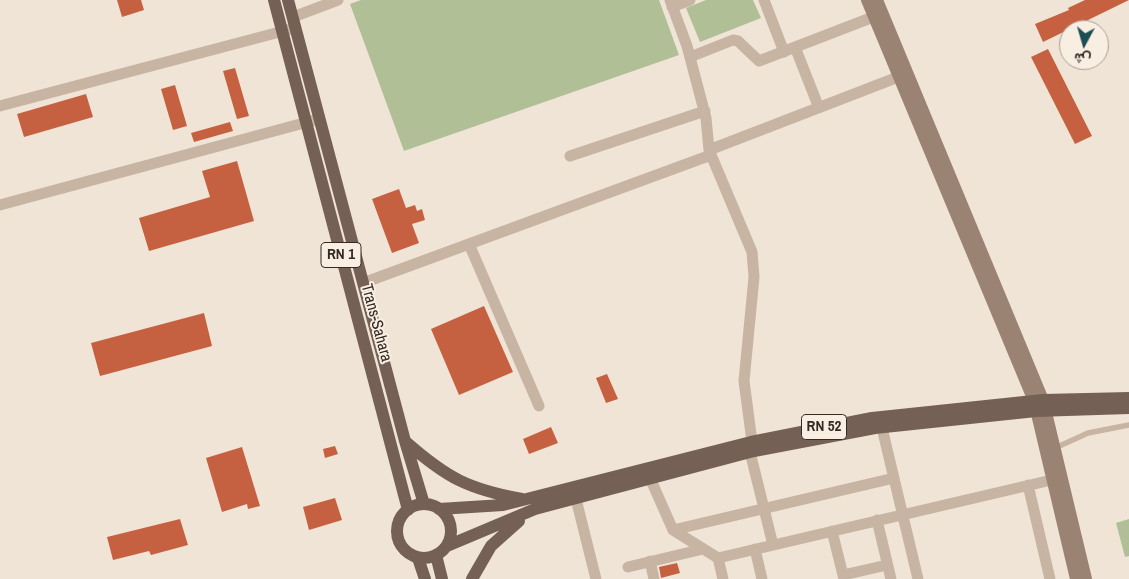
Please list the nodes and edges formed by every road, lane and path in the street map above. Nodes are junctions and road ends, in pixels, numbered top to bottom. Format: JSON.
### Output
{"nodes":[{"id":1,"x":274,"y":0,"type":"edge"},
{"id":2,"x":288,"y":0,"type":"edge"},
{"id":3,"x":338,"y":0,"type":"edge"},
{"id":4,"x":690,"y":0,"type":"edge"},
{"id":5,"x":764,"y":0,"type":"edge"},
{"id":6,"x":866,"y":0,"type":"edge"},
{"id":7,"x":877,"y":0,"type":"edge"},
{"id":8,"x":671,"y":3,"type":"edge"},
{"id":9,"x":878,"y":15,"type":"junction"},
{"id":10,"x":294,"y":23,"type":"junction"},
{"id":11,"x":282,"y":32,"type":"junction"},
{"id":12,"x":795,"y":47,"type":"junction"},
{"id":13,"x":784,"y":52,"type":"junction"},
{"id":14,"x":690,"y":57,"type":"junction"},
{"id":15,"x":903,"y":75,"type":"junction"},
{"id":16,"x":0,"y":106,"type":"edge"},
{"id":17,"x":819,"y":108,"type":"junction"},
{"id":18,"x":705,"y":111,"type":"junction"},
{"id":19,"x":319,"y":119,"type":"junction"},
{"id":20,"x":306,"y":122,"type":"junction"},
{"id":21,"x":710,"y":153,"type":"junction"},
{"id":22,"x":570,"y":156,"type":"dead end"},
{"id":23,"x":0,"y":205,"type":"edge"},
{"id":24,"x":469,"y":244,"type":"junction"},
{"id":25,"x":363,"y":283,"type":"junction"},
{"id":26,"x":1129,"y":398,"type":"edge"},
{"id":27,"x":539,"y":406,"type":"dead end"},
{"id":28,"x":1040,"y":406,"type":"junction"},
{"id":29,"x":1129,"y":408,"type":"edge"},
{"id":30,"x":1129,"y":425,"type":"edge"},
{"id":31,"x":882,"y":428,"type":"junction"},
{"id":32,"x":405,"y":441,"type":"junction"},
{"id":33,"x":752,"y":448,"type":"junction"},
{"id":34,"x":1054,"y":448,"type":"junction"},
{"id":35,"x":650,"y":478,"type":"junction"},
{"id":36,"x":894,"y":478,"type":"junction"},
{"id":37,"x":1057,"y":478,"type":"junction"},
{"id":38,"x":1028,"y":485,"type":"junction"},
{"id":39,"x":576,"y":499,"type":"junction"},
{"id":40,"x":424,"y":504,"type":"junction"},
{"id":41,"x":531,"y":505,"type":"junction"},
{"id":42,"x":439,"y":509,"type":"junction"},
{"id":43,"x":764,"y":509,"type":"junction"},
{"id":44,"x":408,"y":510,"type":"junction"},
{"id":45,"x":902,"y":514,"type":"junction"},
{"id":46,"x":877,"y":520,"type":"junction"},
{"id":47,"x":673,"y":530,"type":"junction"},
{"id":48,"x":832,"y":531,"type":"junction"},
{"id":49,"x":774,"y":545,"type":"junction"},
{"id":50,"x":447,"y":546,"type":"junction"},
{"id":51,"x":703,"y":548,"type":"junction"},
{"id":52,"x":755,"y":549,"type":"junction"},
{"id":53,"x":436,"y":555,"type":"junction"},
{"id":54,"x":418,"y":558,"type":"junction"},
{"id":55,"x":718,"y":558,"type":"junction"},
{"id":56,"x":650,"y":561,"type":"junction"},
{"id":57,"x":887,"y":565,"type":"junction"},
{"id":58,"x":628,"y":567,"type":"dead end"},
{"id":59,"x":843,"y":577,"type":"edge"},
{"id":60,"x":424,"y":579,"type":"edge"},
{"id":61,"x":442,"y":579,"type":"edge"},
{"id":62,"x":472,"y":579,"type":"edge"},
{"id":63,"x":596,"y":579,"type":"edge"},
{"id":64,"x":654,"y":579,"type":"edge"},
{"id":65,"x":723,"y":579,"type":"edge"},
{"id":66,"x":762,"y":579,"type":"edge"},
{"id":67,"x":891,"y":579,"type":"edge"},
{"id":68,"x":918,"y":579,"type":"edge"},
{"id":69,"x":1050,"y":579,"type":"edge"},
{"id":70,"x":1076,"y":579,"type":"edge"},
{"id":71,"x":1086,"y":579,"type":"edge"}],
"edges":[{"from":1,"to":11,"type":"main road","name":"Trans-Sahara","number":"RN 1"},
{"from":2,"to":10,"type":"main road","name":"Trans-Sahara","number":"RN 1"},
{"from":3,"to":10,"type":"street"},
{"from":4,"to":8,"type":"street"},
{"from":5,"to":13,"type":"street"},
{"from":6,"to":9,"type":"main road"},
{"from":7,"to":9,"type":"main road"},
{"from":8,"to":14,"type":"street"},
{"from":9,"to":12,"type":"street"},
{"from":9,"to":15,"type":"main road"},
{"from":10,"to":11,"type":"street"},
{"from":10,"to":19,"type":"main road","name":"Trans-Sahara","number":"RN 1"},
{"from":11,"to":16,"type":"street"},
{"from":11,"to":20,"type":"main road","name":"Trans-Sahara","number":"RN 1"},
{"from":12,"to":13,"type":"street"},
{"from":12,"to":17,"type":"street"},
{"from":13,"to":14,"type":"street"},
{"from":14,"to":18,"type":"street"},
{"from":15,"to":17,"type":"street"},
{"from":15,"to":28,"type":"main road"},
{"from":17,"to":21,"type":"street"},
{"from":18,"to":21,"type":"street"},
{"from":18,"to":22,"type":"street"},
{"from":19,"to":20,"type":"street"},
{"from":19,"to":25,"type":"main road","name":"Trans-Sahara","number":"RN 1"},
{"from":20,"to":23,"type":"street"},
{"from":20,"to":44,"type":"main road","name":"Trans-Sahara","number":"RN 1"},
{"from":21,"to":24,"type":"street"},
{"from":21,"to":33,"type":"street"},
{"from":24,"to":25,"type":"street"},
{"from":24,"to":27,"type":"street"},
{"from":25,"to":32,"type":"main road","name":"Trans-Sahara","number":"RN 1"},
{"from":26,"to":28,"type":"main road","number":"RN 52"},
{"from":28,"to":29,"type":"main road","number":"RN 52"},
{"from":28,"to":31,"type":"main road","number":"RN 52"},
{"from":28,"to":33,"type":"main road","number":"RN 52"},
{"from":28,"to":34,"type":"main road"},
{"from":28,"to":37,"type":"main road"},
{"from":30,"to":34,"type":"lane"},
{"from":31,"to":33,"type":"main road","number":"RN 52"},
{"from":31,"to":36,"type":"street"},
{"from":32,"to":40,"type":"main road","name":"Trans-Sahara","number":"RN 1"},
{"from":32,"to":41,"type":"main road"},
{"from":33,"to":35,"type":"main road","number":"RN 52"},
{"from":33,"to":41,"type":"main road","number":"RN 52"},
{"from":33,"to":43,"type":"street"},
{"from":34,"to":37,"type":"main road"},
{"from":35,"to":39,"type":"main road","number":"RN 52"},
{"from":35,"to":47,"type":"street"},
{"from":36,"to":43,"type":"street"},
{"from":36,"to":45,"type":"street"},
{"from":37,"to":38,"type":"street"},
{"from":37,"to":70,"type":"main road"},
{"from":37,"to":71,"type":"main road"},
{"from":38,"to":45,"type":"street"},
{"from":38,"to":69,"type":"street"},
{"from":39,"to":41,"type":"main road","number":"RN 52"},
{"from":39,"to":63,"type":"street"},
{"from":40,"to":42,"type":"main road"},
{"from":40,"to":44,"type":"main road"},
{"from":41,"to":42,"type":"main road"},
{"from":41,"to":50,"type":"main road"},
{"from":41,"to":62,"type":"main road"},
{"from":42,"to":50,"type":"main road"},
{"from":43,"to":47,"type":"street"},
{"from":43,"to":49,"type":"street"},
{"from":44,"to":54,"type":"main road"},
{"from":45,"to":46,"type":"street"},
{"from":45,"to":68,"type":"street"},
{"from":46,"to":48,"type":"street"},
{"from":46,"to":57,"type":"street"},
{"from":47,"to":51,"type":"street"},
{"from":48,"to":49,"type":"street"},
{"from":48,"to":59,"type":"street"},
{"from":49,"to":52,"type":"street"},
{"from":50,"to":53,"type":"main road"},
{"from":51,"to":55,"type":"street"},
{"from":51,"to":56,"type":"street"},
{"from":52,"to":55,"type":"street"},
{"from":52,"to":66,"type":"street"},
{"from":53,"to":54,"type":"main road"},
{"from":53,"to":61,"type":"main road"},
{"from":54,"to":60,"type":"main road"},
{"from":55,"to":65,"type":"street"},
{"from":56,"to":58,"type":"street"},
{"from":56,"to":64,"type":"street"},
{"from":57,"to":59,"type":"street"},
{"from":57,"to":67,"type":"street"}]}
